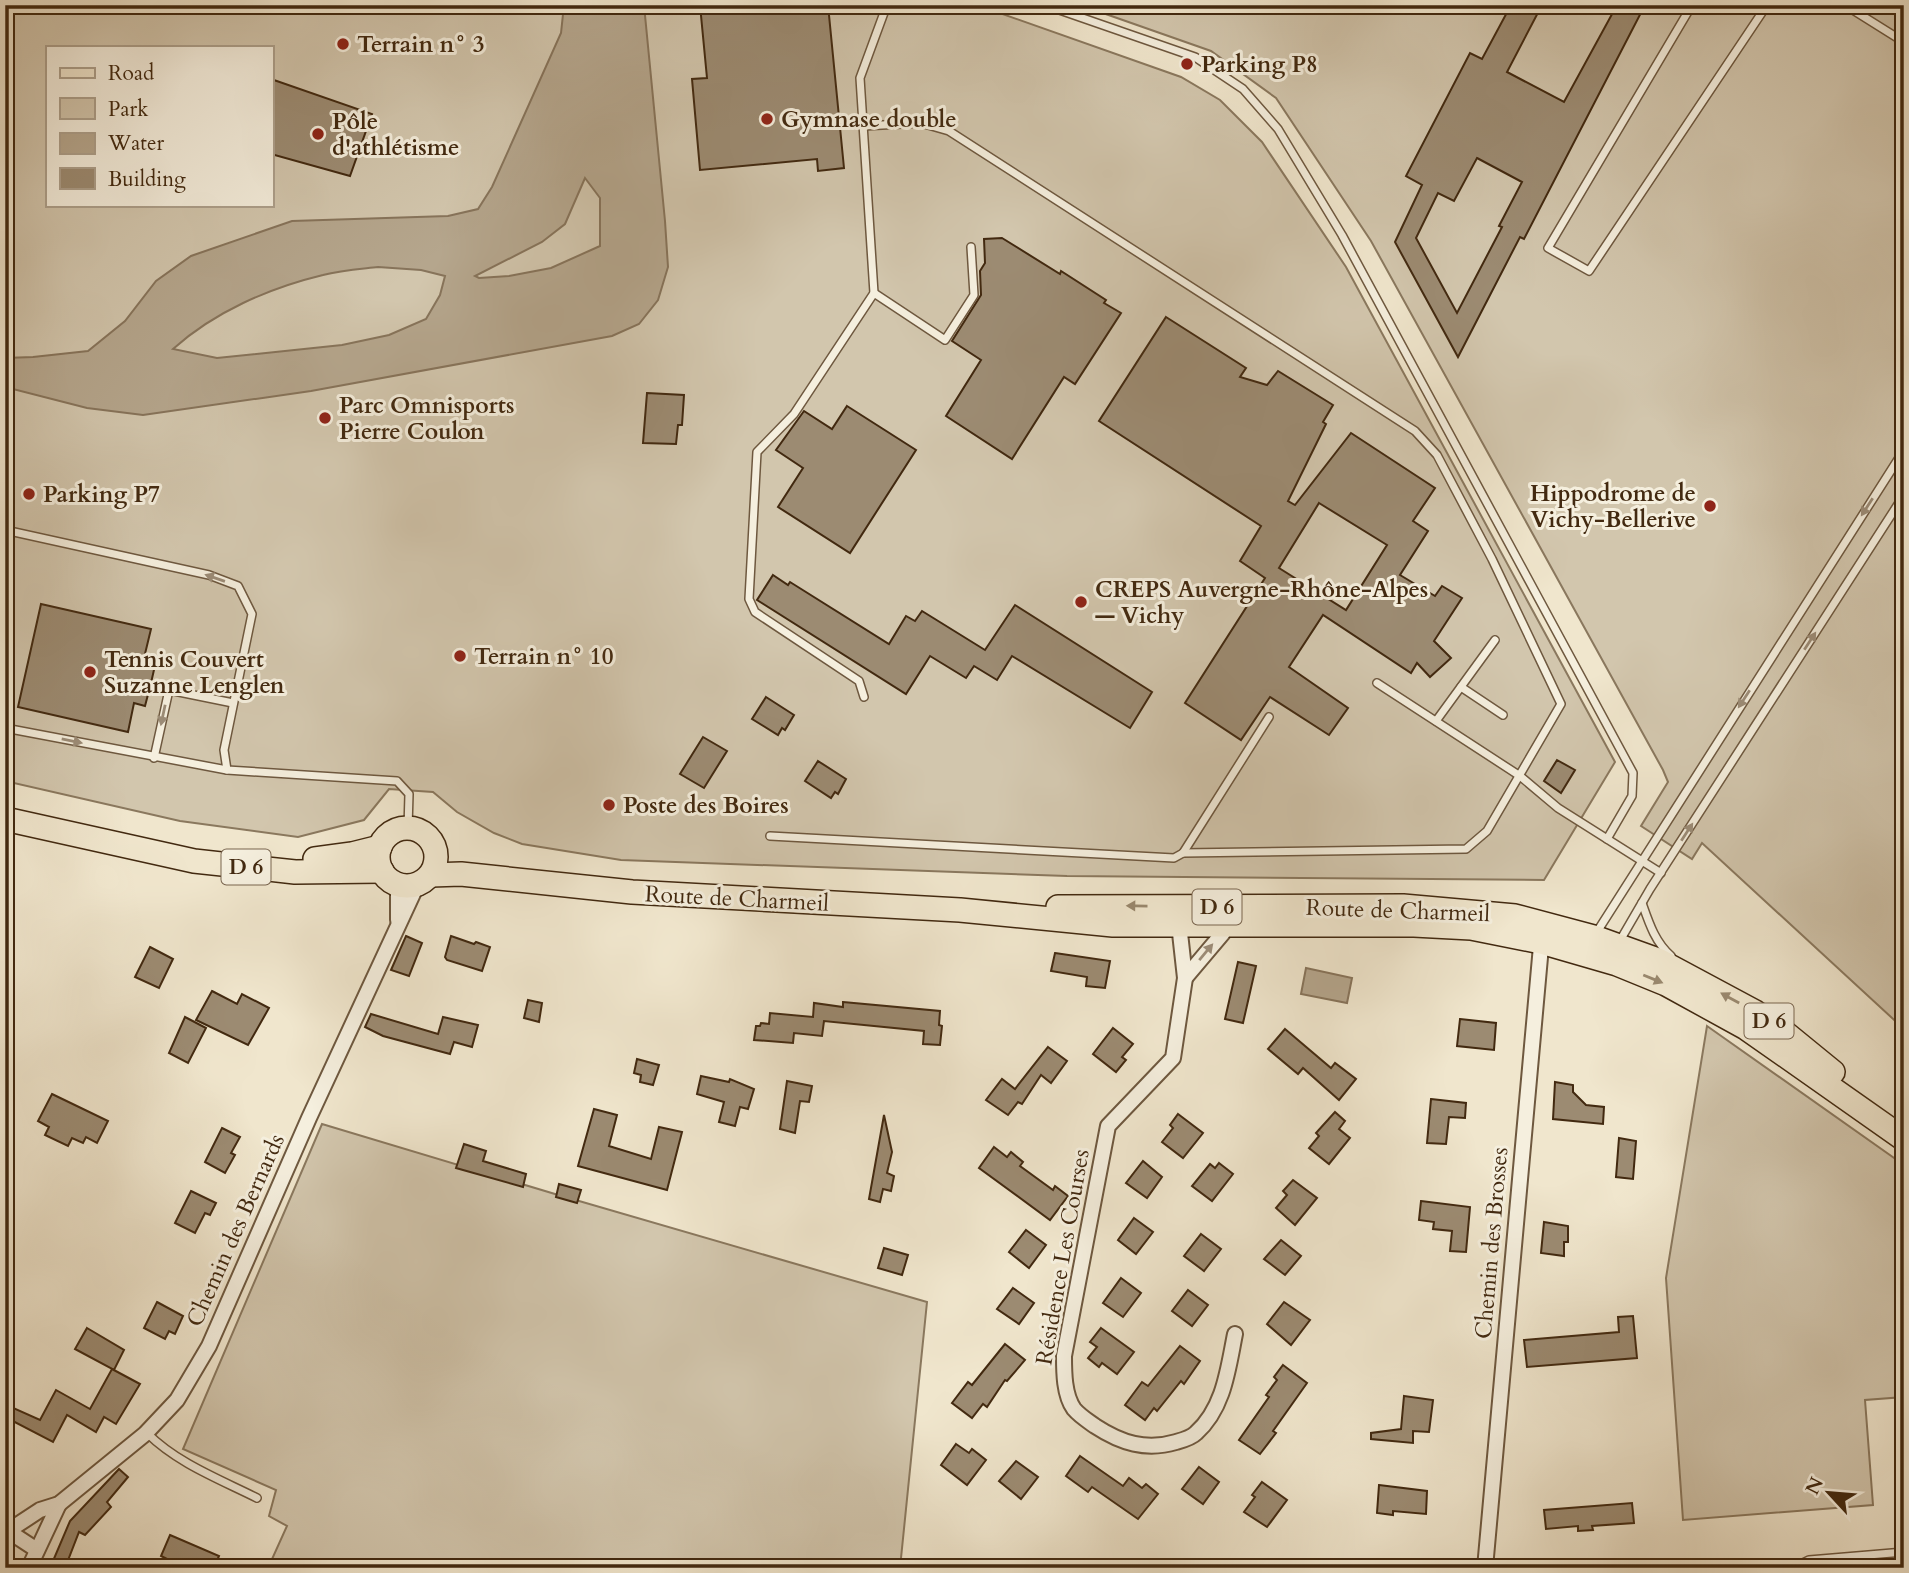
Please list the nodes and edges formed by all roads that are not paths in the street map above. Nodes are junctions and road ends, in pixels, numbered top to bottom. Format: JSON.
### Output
{"nodes":[{"id":1,"x":890,"y":5,"type":"edge"},
{"id":2,"x":1045,"y":5,"type":"edge"},
{"id":3,"x":1692,"y":5,"type":"edge"},
{"id":4,"x":1767,"y":5,"type":"edge"},
{"id":5,"x":1845,"y":5,"type":"edge"},
{"id":6,"x":1904,"y":42,"type":"edge"},
{"id":7,"x":863,"y":126,"type":"junction"},
{"id":8,"x":971,"y":247,"type":"dead end"},
{"id":9,"x":874,"y":293,"type":"junction"},
{"id":10,"x":1904,"y":450,"type":"edge"},
{"id":11,"x":1904,"y":495,"type":"edge"},
{"id":12,"x":5,"y":530,"type":"edge"},
{"id":13,"x":1495,"y":640,"type":"dead end"},
{"id":14,"x":1377,"y":683,"type":"dead end"},
{"id":15,"x":1461,"y":687,"type":"junction"},
{"id":16,"x":864,"y":697,"type":"dead end"},
{"id":17,"x":233,"y":703,"type":"junction"},
{"id":18,"x":1503,"y":715,"type":"dead end"},
{"id":19,"x":1269,"y":717,"type":"dead end"},
{"id":20,"x":1436,"y":721,"type":"junction"},
{"id":21,"x":5,"y":728,"type":"edge"},
{"id":22,"x":155,"y":758,"type":"junction"},
{"id":23,"x":227,"y":771,"type":"junction"},
{"id":24,"x":1520,"y":776,"type":"junction"},
{"id":25,"x":5,"y":819,"type":"edge"},
{"id":26,"x":408,"y":828,"type":"junction"},
{"id":27,"x":770,"y":836,"type":"dead end"},
{"id":28,"x":1607,"y":839,"type":"junction"},
{"id":29,"x":112,"y":843,"type":"junction"},
{"id":30,"x":434,"y":845,"type":"junction"},
{"id":31,"x":380,"y":847,"type":"junction"},
{"id":32,"x":1183,"y":853,"type":"junction"},
{"id":33,"x":1641,"y":860,"type":"junction"},
{"id":34,"x":1661,"y":873,"type":"junction"},
{"id":35,"x":407,"y":879,"type":"junction"},
{"id":36,"x":515,"y":881,"type":"junction"},
{"id":37,"x":1642,"y":903,"type":"junction"},
{"id":38,"x":1185,"y":915,"type":"junction"},
{"id":39,"x":1222,"y":925,"type":"junction"},
{"id":40,"x":1543,"y":932,"type":"junction"},
{"id":41,"x":1566,"y":939,"type":"dead end"},
{"id":42,"x":1605,"y":949,"type":"junction"},
{"id":43,"x":1185,"y":978,"type":"junction"},
{"id":44,"x":1694,"y":978,"type":"junction"},
{"id":45,"x":1904,"y":1125,"type":"edge"},
{"id":46,"x":1904,"y":1139,"type":"edge"},
{"id":47,"x":1235,"y":1334,"type":"dead end"},
{"id":48,"x":146,"y":1433,"type":"junction"},
{"id":49,"x":257,"y":1498,"type":"dead end"},
{"id":50,"x":59,"y":1504,"type":"junction"},
{"id":51,"x":7,"y":1532,"type":"edge"},
{"id":52,"x":37,"y":1550,"type":"junction"},
{"id":53,"x":1904,"y":1552,"type":"edge"},
{"id":54,"x":29,"y":1568,"type":"edge"},
{"id":55,"x":1485,"y":1568,"type":"edge"},
{"id":56,"x":1793,"y":1568,"type":"edge"}],
"edges":[{"from":1,"to":7,"type":"lane"},
{"from":2,"to":28,"type":"lane"},
{"from":3,"to":4,"type":"lane"},
{"from":5,"to":6,"type":"lane"},
{"from":7,"to":9,"type":"lane"},
{"from":7,"to":24,"type":"lane"},
{"from":8,"to":9,"type":"lane"},
{"from":9,"to":16,"type":"lane"},
{"from":10,"to":33,"type":"lane","one_way":true},
{"from":34,"to":11,"type":"lane","one_way":true},
{"from":17,"to":12,"type":"lane","one_way":true},
{"from":13,"to":15,"type":"lane"},
{"from":14,"to":20,"type":"lane"},
{"from":15,"to":18,"type":"lane"},
{"from":15,"to":20,"type":"lane"},
{"from":17,"to":22,"type":"lane","one_way":true},
{"from":17,"to":23,"type":"lane"},
{"from":19,"to":32,"type":"lane"},
{"from":20,"to":24,"type":"lane"},
{"from":21,"to":22,"type":"lane","one_way":true},
{"from":22,"to":23,"type":"lane"},
{"from":23,"to":26,"type":"lane"},
{"from":24,"to":28,"type":"lane"},
{"from":24,"to":32,"type":"lane"},
{"from":25,"to":29,"type":"main road","name":"Route de Charmeil","number":"D 6"},
{"from":26,"to":30,"type":"main road"},
{"from":26,"to":31,"type":"main road"},
{"from":27,"to":32,"type":"lane"},
{"from":28,"to":33,"type":"lane"},
{"from":29,"to":31,"type":"main road","name":"Route de Charmeil","number":"D 6"},
{"from":29,"to":35,"type":"main road","name":"Route de Charmeil","number":"D 6"},
{"from":30,"to":35,"type":"main road"},
{"from":30,"to":36,"type":"main road","name":"Route de Charmeil","number":"D 6"},
{"from":31,"to":35,"type":"main road"},
{"from":33,"to":34,"type":"lane"},
{"from":33,"to":42,"type":"lane"},
{"from":34,"to":37,"type":"lane"},
{"from":35,"to":36,"type":"main road","name":"Route de Charmeil","number":"D 6"},
{"from":35,"to":48,"type":"street","name":"Chemin des Bernards"},
{"from":36,"to":38,"type":"main road","name":"Route de Charmeil","number":"D 6"},
{"from":37,"to":42,"type":"lane"},
{"from":37,"to":44,"type":"lane"},
{"from":38,"to":39,"type":"main road","name":"Route de Charmeil","number":"D 6"},
{"from":38,"to":40,"type":"main road","name":"Route de Charmeil","number":"D 6"},
{"from":38,"to":43,"type":"street","name":"Résidence Les Courses"},
{"from":39,"to":40,"type":"main road","name":"Route de Charmeil","number":"D 6"},
{"from":43,"to":39,"type":"street","one_way":true},
{"from":40,"to":41,"type":"lane"},
{"from":40,"to":42,"type":"main road","name":"Route de Charmeil","number":"D 6"},
{"from":40,"to":42,"type":"main road","name":"Route de Charmeil","number":"D 6"},
{"from":40,"to":55,"type":"street","name":"Chemin des Brosses"},
{"from":42,"to":44,"type":"main road","name":"Route de Charmeil","number":"D 6"},
{"from":42,"to":46,"type":"main road","name":"Route de Charmeil","number":"D 6","one_way":true},
{"from":43,"to":47,"type":"street","name":"Résidence Les Courses"},
{"from":45,"to":44,"type":"main road","name":"Route de Charmeil","number":"D 6","one_way":true},
{"from":48,"to":49,"type":"lane"},
{"from":48,"to":50,"type":"street","name":"Chemin des Bernards"},
{"from":50,"to":51,"type":"street"},
{"from":50,"to":52,"type":"street"},
{"from":51,"to":52,"type":"street"},
{"from":52,"to":54,"type":"street"},
{"from":53,"to":56,"type":"lane"}]}
